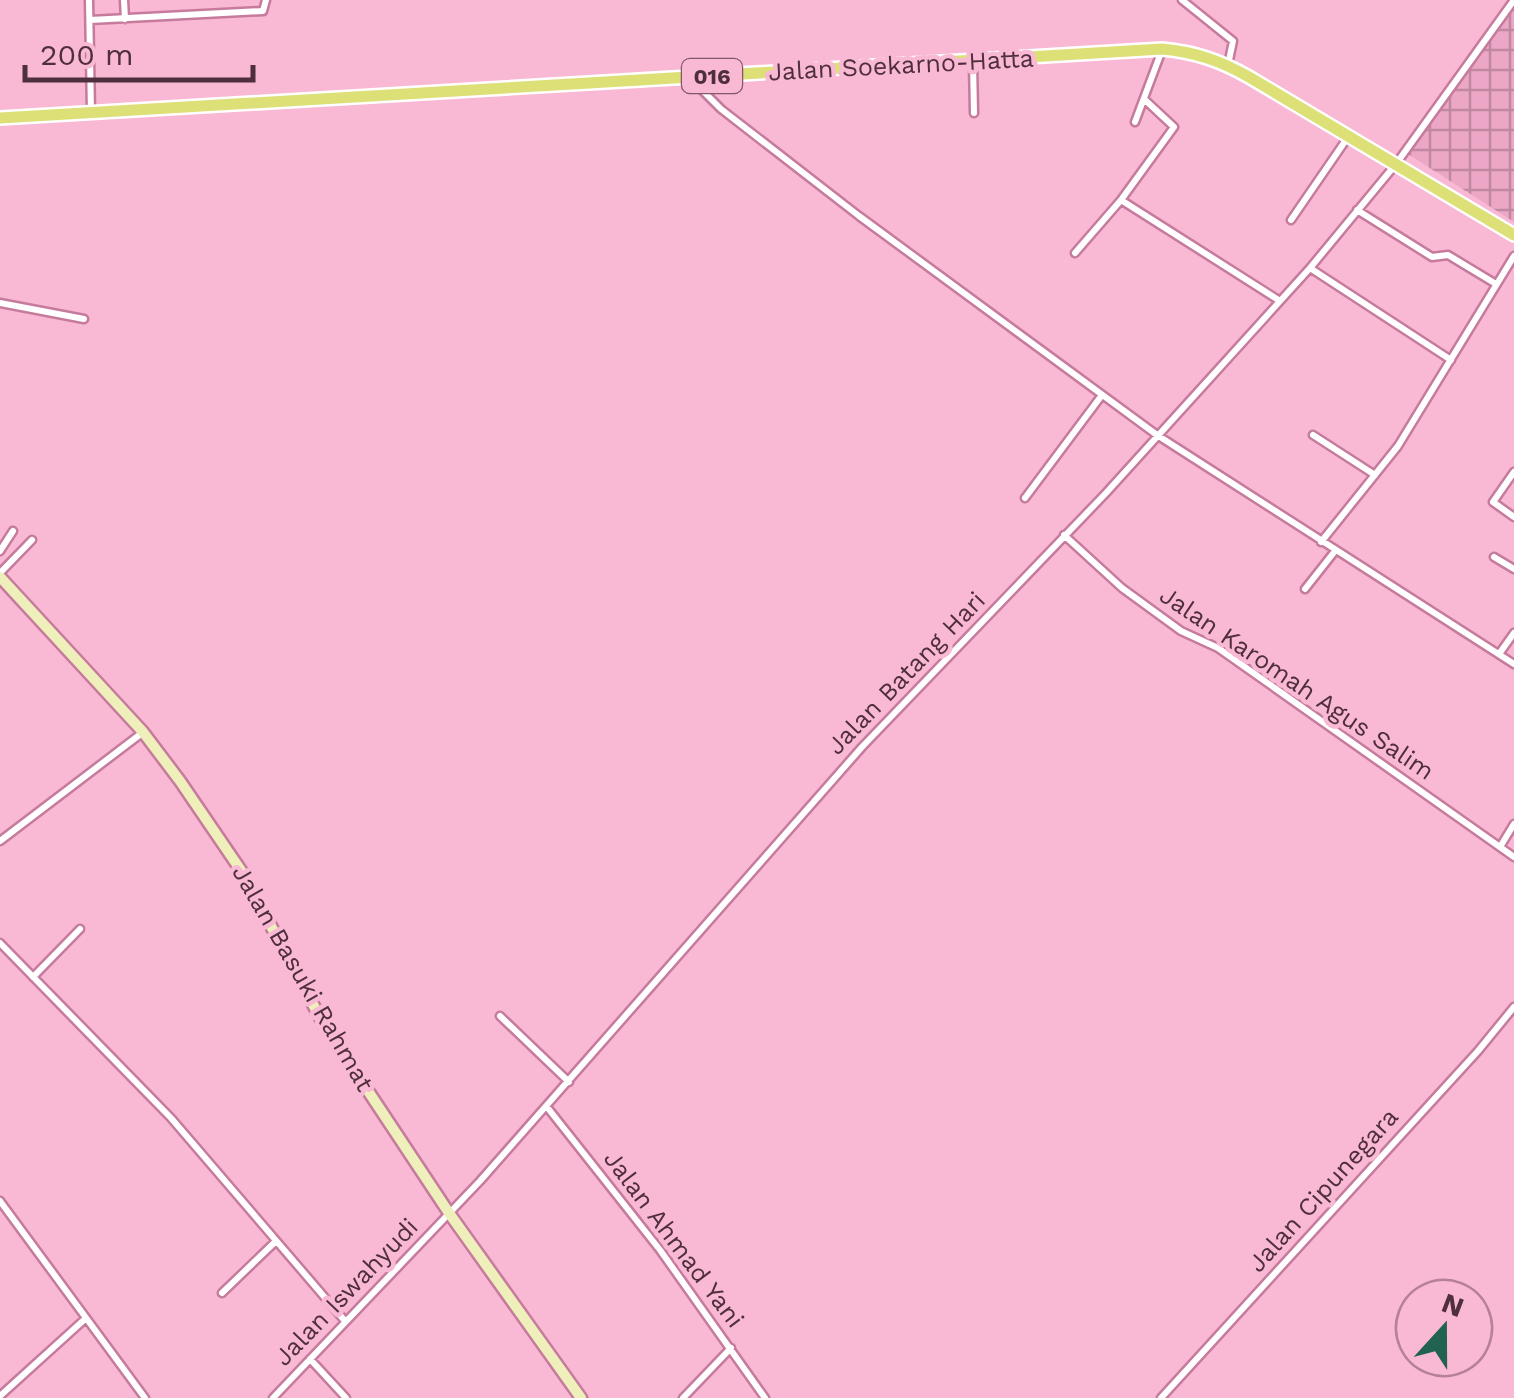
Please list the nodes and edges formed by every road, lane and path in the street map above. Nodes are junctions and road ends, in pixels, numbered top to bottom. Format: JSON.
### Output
{"nodes":[{"id":1,"x":89,"y":0,"type":"edge"},
{"id":2,"x":124,"y":0,"type":"edge"},
{"id":3,"x":266,"y":0,"type":"edge"},
{"id":4,"x":1182,"y":0,"type":"edge"},
{"id":5,"x":1514,"y":0,"type":"edge"},
{"id":6,"x":90,"y":20,"type":"junction"},
{"id":7,"x":125,"y":20,"type":"junction"},
{"id":8,"x":1162,"y":49,"type":"junction"},
{"id":9,"x":973,"y":60,"type":"junction"},
{"id":10,"x":1228,"y":65,"type":"junction"},
{"id":11,"x":689,"y":77,"type":"junction"},
{"id":12,"x":1144,"y":98,"type":"junction"},
{"id":13,"x":91,"y":113,"type":"junction"},
{"id":14,"x":974,"y":114,"type":"dead end"},
{"id":15,"x":0,"y":118,"type":"edge"},
{"id":16,"x":1134,"y":122,"type":"dead end"},
{"id":17,"x":1349,"y":136,"type":"junction"},
{"id":18,"x":1396,"y":164,"type":"junction"},
{"id":19,"x":1121,"y":200,"type":"junction"},
{"id":20,"x":1358,"y":210,"type":"junction"},
{"id":21,"x":1290,"y":220,"type":"dead end"},
{"id":22,"x":1514,"y":234,"type":"edge"},
{"id":23,"x":1076,"y":252,"type":"dead end"},
{"id":24,"x":1514,"y":256,"type":"edge"},
{"id":25,"x":1310,"y":268,"type":"junction"},
{"id":26,"x":1496,"y":284,"type":"junction"},
{"id":27,"x":1280,"y":301,"type":"junction"},
{"id":28,"x":0,"y":303,"type":"edge"},
{"id":29,"x":84,"y":319,"type":"dead end"},
{"id":30,"x":1451,"y":360,"type":"junction"},
{"id":31,"x":1102,"y":395,"type":"junction"},
{"id":32,"x":1157,"y":435,"type":"junction"},
{"id":33,"x":1313,"y":435,"type":"dead end"},
{"id":34,"x":1514,"y":472,"type":"edge"},
{"id":35,"x":1374,"y":474,"type":"junction"},
{"id":36,"x":1025,"y":498,"type":"dead end"},
{"id":37,"x":1514,"y":517,"type":"edge"},
{"id":38,"x":13,"y":530,"type":"dead end"},
{"id":39,"x":1064,"y":535,"type":"junction"},
{"id":40,"x":32,"y":540,"type":"dead end"},
{"id":41,"x":1322,"y":542,"type":"junction"},
{"id":42,"x":0,"y":551,"type":"edge"},
{"id":43,"x":1335,"y":551,"type":"junction"},
{"id":44,"x":1494,"y":557,"type":"dead end"},
{"id":45,"x":1514,"y":569,"type":"edge"},
{"id":46,"x":0,"y":575,"type":"edge"},
{"id":47,"x":1306,"y":589,"type":"dead end"},
{"id":48,"x":1514,"y":633,"type":"edge"},
{"id":49,"x":1499,"y":654,"type":"junction"},
{"id":50,"x":1514,"y":664,"type":"edge"},
{"id":51,"x":143,"y":732,"type":"junction"},
{"id":52,"x":1514,"y":824,"type":"edge"},
{"id":53,"x":0,"y":841,"type":"edge"},
{"id":54,"x":1500,"y":847,"type":"junction"},
{"id":55,"x":1514,"y":857,"type":"edge"},
{"id":56,"x":80,"y":929,"type":"dead end"},
{"id":57,"x":0,"y":943,"type":"edge"},
{"id":58,"x":33,"y":976,"type":"junction"},
{"id":59,"x":1514,"y":1007,"type":"edge"},
{"id":60,"x":500,"y":1016,"type":"dead end"},
{"id":61,"x":569,"y":1082,"type":"junction"},
{"id":62,"x":547,"y":1107,"type":"junction"},
{"id":63,"x":0,"y":1201,"type":"edge"},
{"id":64,"x":449,"y":1213,"type":"junction"},
{"id":65,"x":275,"y":1242,"type":"junction"},
{"id":66,"x":222,"y":1294,"type":"dead end"},
{"id":67,"x":85,"y":1319,"type":"junction"},
{"id":68,"x":345,"y":1321,"type":"junction"},
{"id":69,"x":731,"y":1348,"type":"junction"},
{"id":70,"x":310,"y":1359,"type":"junction"},
{"id":71,"x":0,"y":1396,"type":"edge"},
{"id":72,"x":145,"y":1398,"type":"edge"},
{"id":73,"x":273,"y":1398,"type":"edge"},
{"id":74,"x":346,"y":1398,"type":"edge"},
{"id":75,"x":581,"y":1398,"type":"edge"},
{"id":76,"x":683,"y":1398,"type":"edge"},
{"id":77,"x":766,"y":1398,"type":"edge"},
{"id":78,"x":1161,"y":1398,"type":"edge"}],
"edges":[{"from":1,"to":6,"type":"street"},
{"from":2,"to":7,"type":"street"},
{"from":3,"to":7,"type":"street"},
{"from":4,"to":10,"type":"street"},
{"from":5,"to":18,"type":"street","name":"Jalan Batang Hari"},
{"from":6,"to":7,"type":"street"},
{"from":6,"to":13,"type":"street"},
{"from":8,"to":9,"type":"main road","name":"Jalan Soekarno-Hatta","number":"016"},
{"from":8,"to":10,"type":"main road","name":"Jalan Soekarno-Hatta","number":"016"},
{"from":8,"to":12,"type":"street"},
{"from":9,"to":11,"type":"main road","name":"Jalan Soekarno-Hatta","number":"016"},
{"from":9,"to":14,"type":"street"},
{"from":10,"to":17,"type":"main road","name":"Jalan Soekarno-Hatta","number":"016"},
{"from":11,"to":13,"type":"main road","name":"Jalan Soekarno-Hatta","number":"016"},
{"from":11,"to":31,"type":"street"},
{"from":12,"to":16,"type":"street"},
{"from":12,"to":19,"type":"street"},
{"from":13,"to":15,"type":"main road","name":"Jalan Soekarno-Hatta","number":"016"},
{"from":17,"to":18,"type":"main road","name":"Jalan Soekarno-Hatta","number":"016"},
{"from":17,"to":21,"type":"street"},
{"from":18,"to":20,"type":"street","name":"Jalan Batang Hari"},
{"from":18,"to":22,"type":"main road","name":"Jalan Soekarno-Hatta","number":"016"},
{"from":19,"to":23,"type":"street"},
{"from":19,"to":27,"type":"street"},
{"from":20,"to":25,"type":"street","name":"Jalan Batang Hari"},
{"from":20,"to":26,"type":"street"},
{"from":24,"to":26,"type":"street"},
{"from":25,"to":27,"type":"street","name":"Jalan Batang Hari"},
{"from":25,"to":30,"type":"street"},
{"from":26,"to":30,"type":"street"},
{"from":27,"to":32,"type":"street","name":"Jalan Batang Hari"},
{"from":28,"to":29,"type":"street"},
{"from":30,"to":35,"type":"street"},
{"from":31,"to":32,"type":"street"},
{"from":31,"to":36,"type":"street"},
{"from":32,"to":39,"type":"street","name":"Jalan Batang Hari"},
{"from":32,"to":41,"type":"street"},
{"from":33,"to":35,"type":"street"},
{"from":34,"to":37,"type":"street"},
{"from":35,"to":41,"type":"street"},
{"from":38,"to":42,"type":"street"},
{"from":39,"to":54,"type":"street","name":"Jalan Karomah Agus Salim"},
{"from":39,"to":61,"type":"street","name":"Jalan Batang Hari"},
{"from":40,"to":46,"type":"street"},
{"from":41,"to":43,"type":"street"},
{"from":43,"to":47,"type":"street"},
{"from":43,"to":49,"type":"street"},
{"from":44,"to":45,"type":"street"},
{"from":46,"to":51,"type":"main road","name":"Jalan Basuki Rahmat"},
{"from":48,"to":49,"type":"street"},
{"from":49,"to":50,"type":"street"},
{"from":51,"to":53,"type":"street"},
{"from":51,"to":64,"type":"main road","name":"Jalan Basuki Rahmat"},
{"from":52,"to":54,"type":"street"},
{"from":54,"to":55,"type":"street","name":"Jalan Karomah Agus Salim"},
{"from":56,"to":58,"type":"street"},
{"from":57,"to":58,"type":"street"},
{"from":58,"to":65,"type":"street"},
{"from":59,"to":78,"type":"street","name":"Jalan Cipunegara"},
{"from":60,"to":61,"type":"street"},
{"from":61,"to":62,"type":"street","name":"Jalan Batang Hari"},
{"from":62,"to":64,"type":"street","name":"Jalan Batang Hari"},
{"from":62,"to":69,"type":"street","name":"Jalan Ahmad Yani"},
{"from":63,"to":67,"type":"street"},
{"from":64,"to":68,"type":"street","name":"Jalan Iswahyudi"},
{"from":64,"to":75,"type":"main road","name":"Jalan Basuki Rahmat"},
{"from":65,"to":66,"type":"street"},
{"from":65,"to":68,"type":"street"},
{"from":67,"to":71,"type":"street"},
{"from":67,"to":72,"type":"street"},
{"from":68,"to":70,"type":"street","name":"Jalan Iswahyudi"},
{"from":69,"to":76,"type":"street"},
{"from":69,"to":77,"type":"street","name":"Jalan Ahmad Yani"},
{"from":70,"to":73,"type":"street","name":"Jalan Iswahyudi"},
{"from":70,"to":74,"type":"street"}]}
